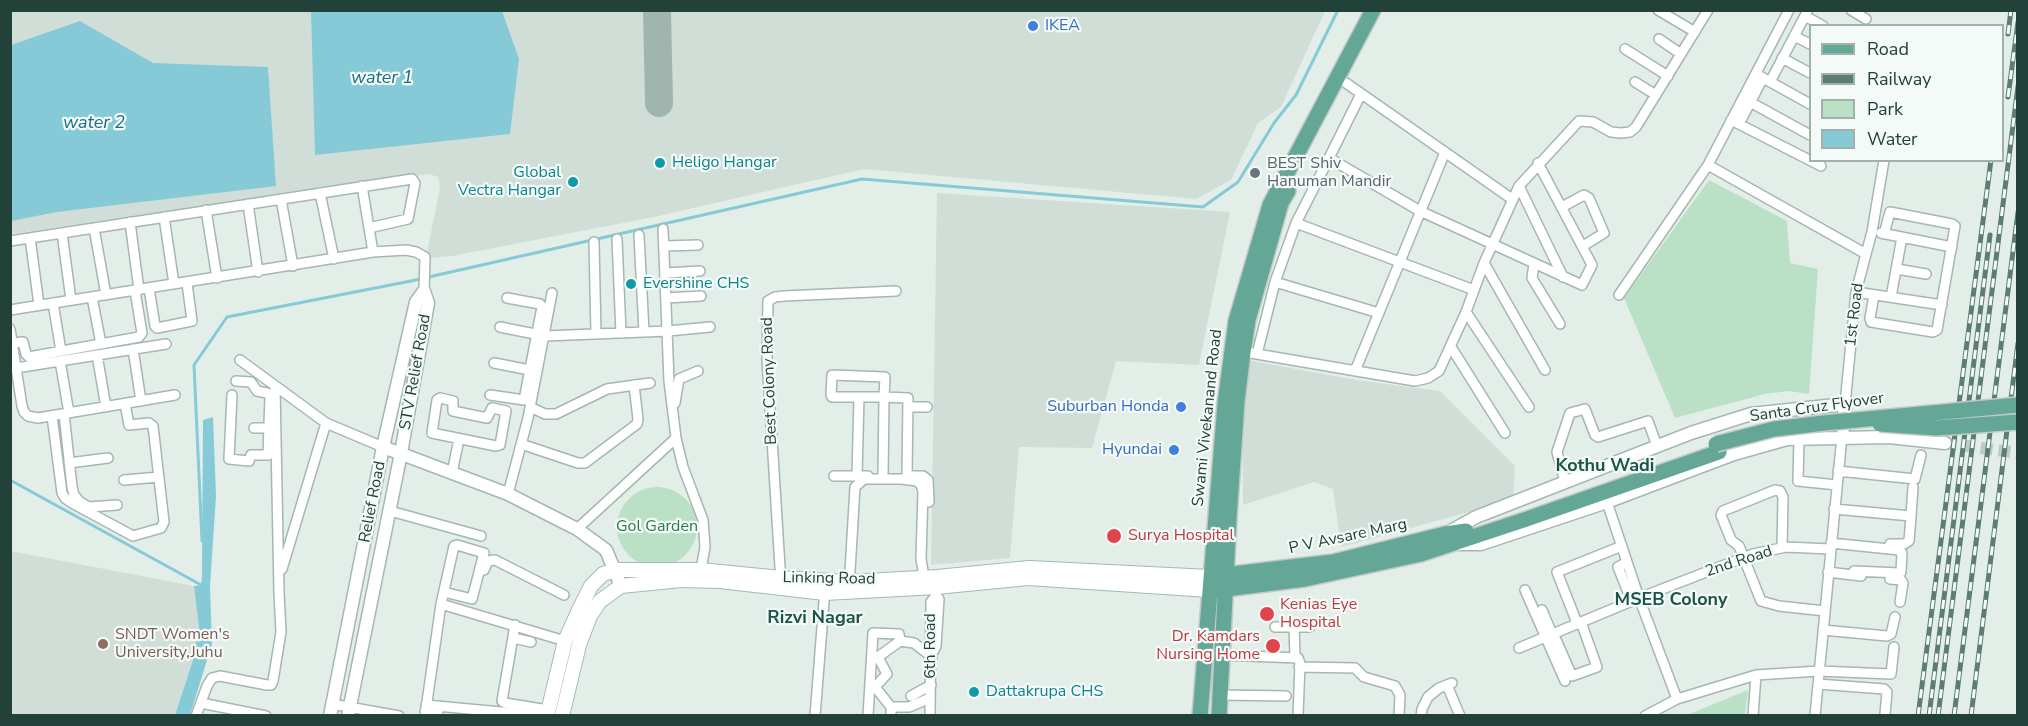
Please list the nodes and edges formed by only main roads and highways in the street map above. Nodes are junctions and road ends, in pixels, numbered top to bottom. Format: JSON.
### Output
{"nodes":[{"id":1,"x":1372,"y":10,"type":"edge"},
{"id":2,"x":1384,"y":10,"type":"edge"},
{"id":3,"x":1264,"y":243,"type":"junction"},
{"id":4,"x":2018,"y":405,"type":"edge"},
{"id":5,"x":2018,"y":422,"type":"edge"},
{"id":6,"x":1718,"y":448,"type":"junction"},
{"id":7,"x":1222,"y":518,"type":"junction"},
{"id":8,"x":1451,"y":537,"type":"joint"},
{"id":9,"x":700,"y":575,"type":"junction"},
{"id":10,"x":1210,"y":583,"type":"junction"},
{"id":11,"x":1226,"y":583,"type":"junction"},
{"id":12,"x":546,"y":714,"type":"edge"},
{"id":13,"x":562,"y":716,"type":"edge"},
{"id":14,"x":1200,"y":716,"type":"edge"},
{"id":15,"x":1219,"y":716,"type":"edge"}],
"edges":[{"from":1,"to":3,"type":"main road","name":"Swami Vivekanand Road"},
{"from":2,"to":3,"type":"main road","name":"Swami Vivekanand Road"},
{"from":3,"to":7,"type":"main road","name":"Swami Vivekanand Road"},
{"from":4,"to":6,"type":"main road","name":"Santa Cruz Flyover","bridge":true},
{"from":5,"to":6,"type":"main road","bridge":true},
{"from":6,"to":8,"type":"main road","name":"Santa Cruz Flyover"},
{"from":7,"to":10,"type":"main road","name":"Swami Vivekanand Road"},
{"from":7,"to":11,"type":"main road","name":"Swami Vivekanand Road"},
{"from":8,"to":11,"type":"main road","name":"P V Avsare Marg"},
{"from":9,"to":10,"type":"main road","name":"Linking Road"},
{"from":9,"to":12,"type":"main road","name":"Linking Road"},
{"from":9,"to":13,"type":"main road","name":"Linking Road"},
{"from":10,"to":11,"type":"main road","name":"P V Avsare Marg"},
{"from":10,"to":14,"type":"main road","name":"Swami Vivekanand Road"},
{"from":11,"to":15,"type":"main road","name":"Swami Vivekanand Road"}]}
